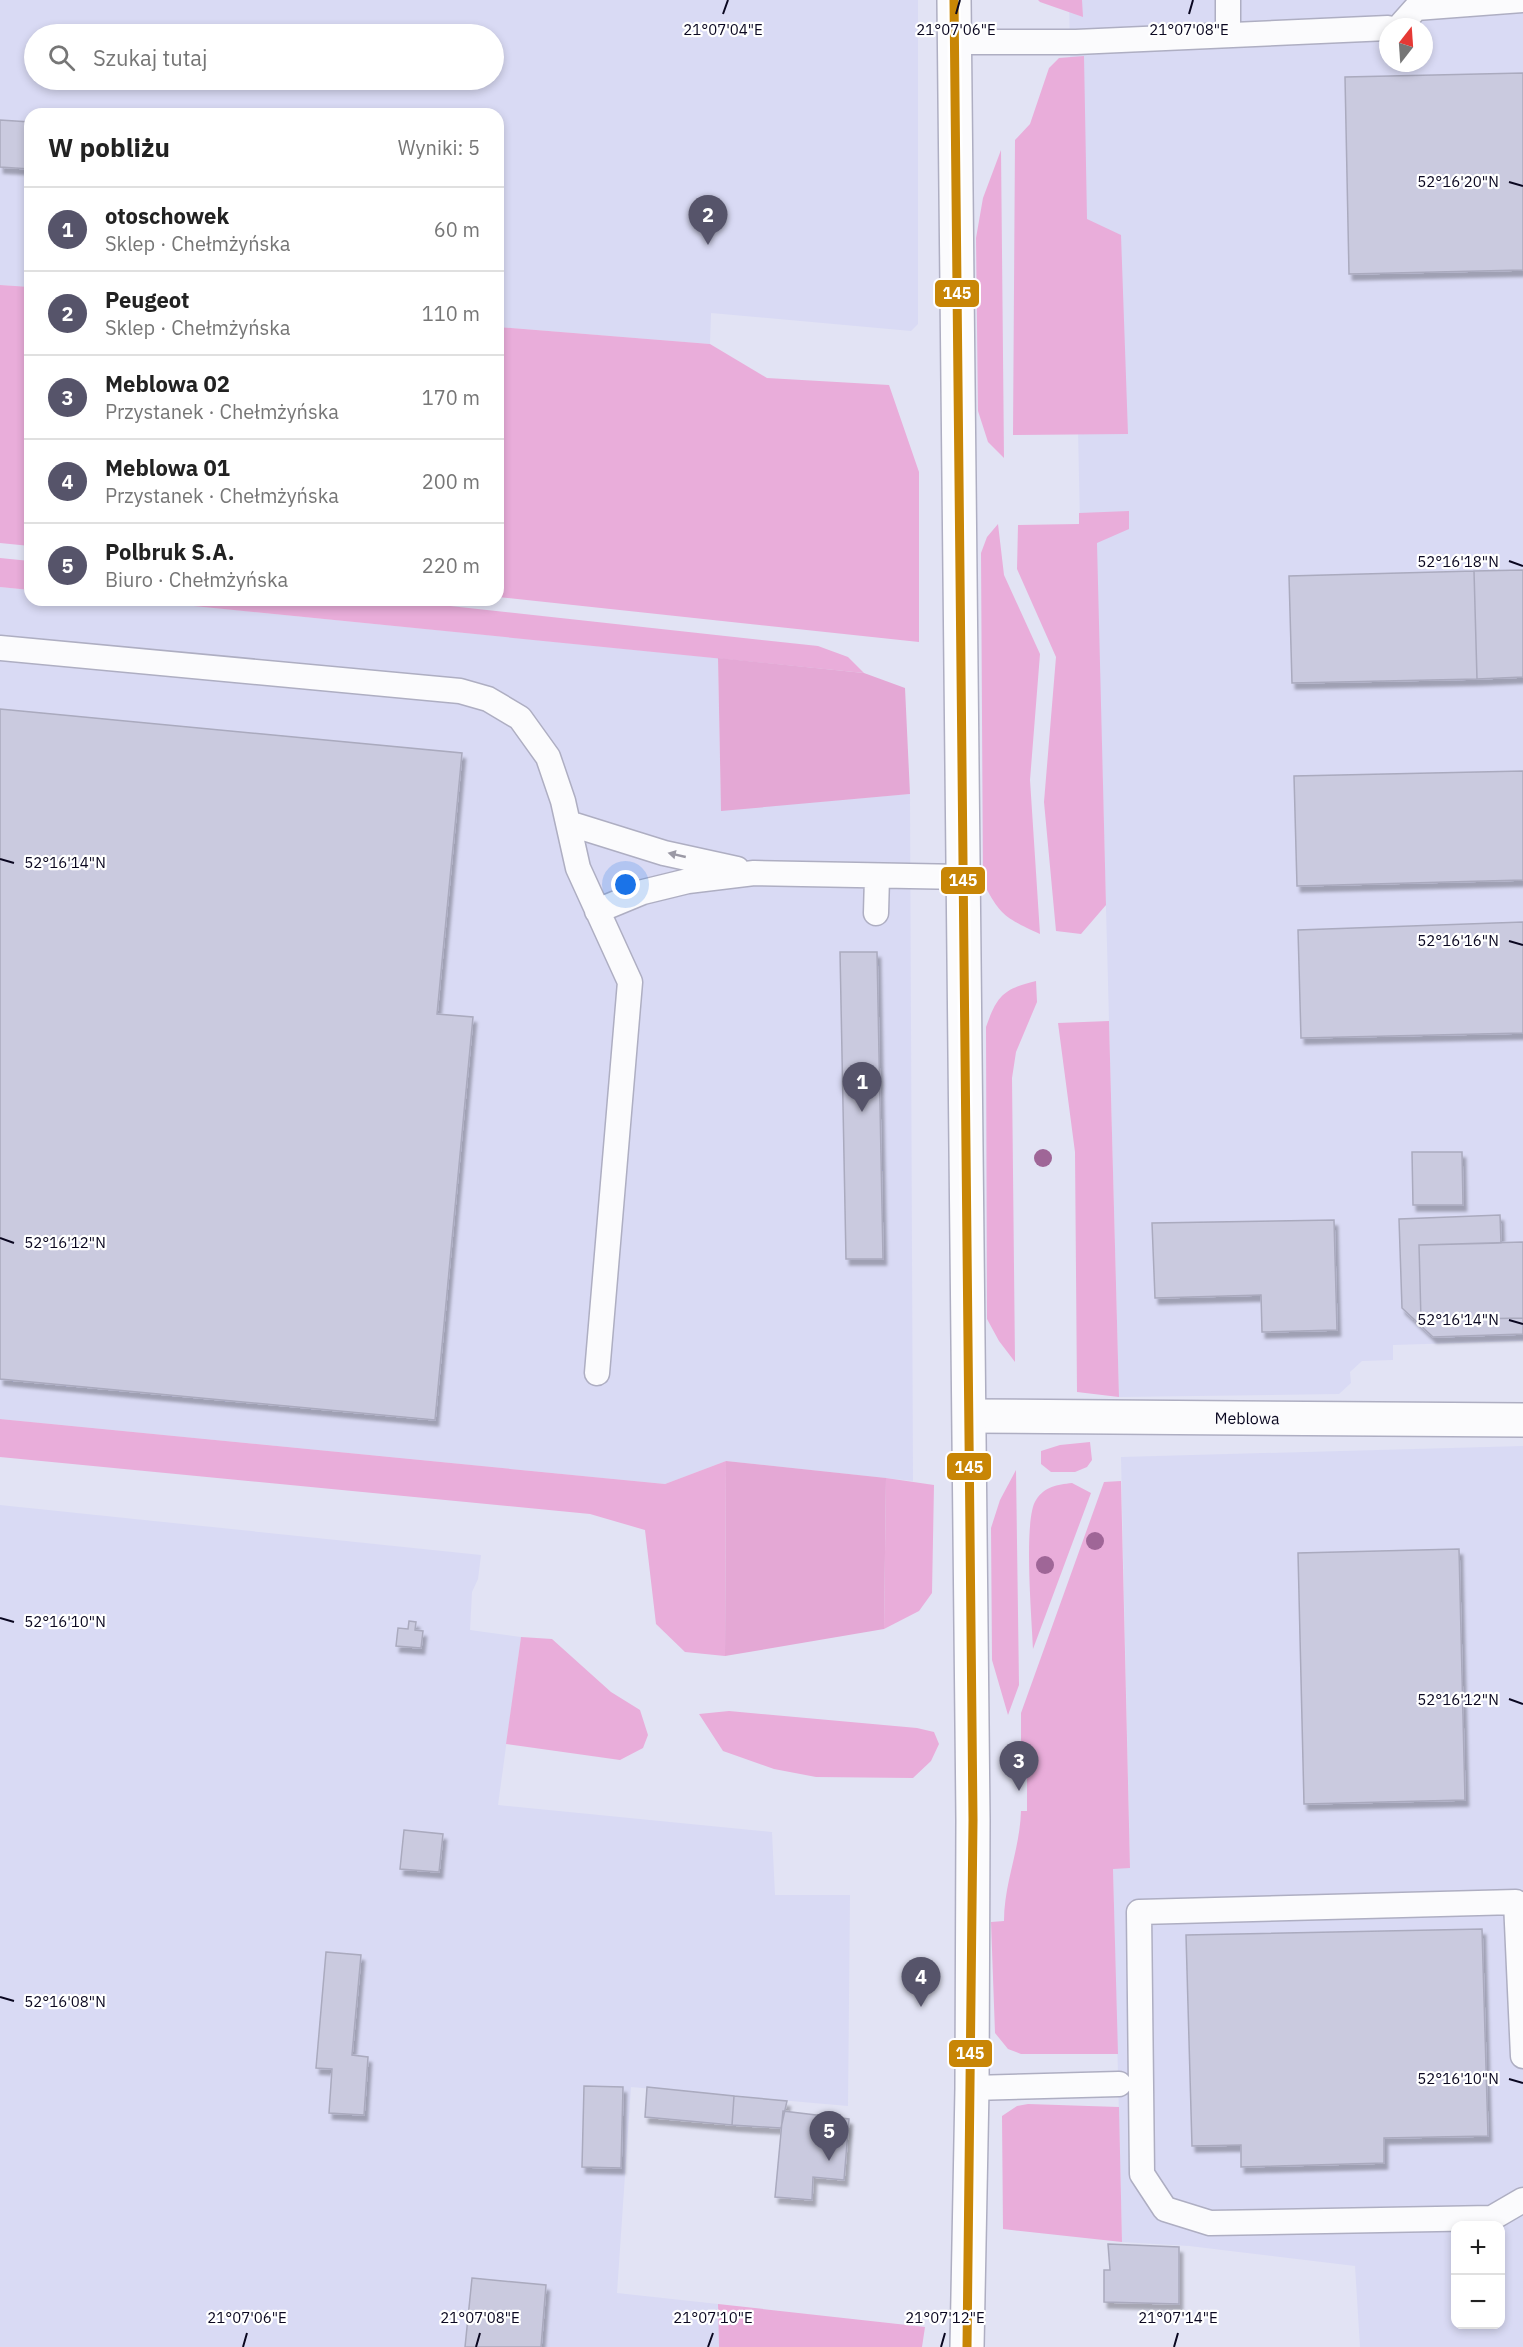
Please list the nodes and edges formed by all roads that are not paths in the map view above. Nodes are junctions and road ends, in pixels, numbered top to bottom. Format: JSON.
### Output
{"nodes":[{"id":1,"x":954,"y":0,"type":"edge"},
{"id":2,"x":1228,"y":0,"type":"edge"},
{"id":3,"x":1523,"y":0,"type":"edge"},
{"id":4,"x":1407,"y":18,"type":"edge"},
{"id":5,"x":1379,"y":28,"type":"edge"},
{"id":6,"x":1228,"y":35,"type":"junction"},
{"id":7,"x":955,"y":42,"type":"junction"},
{"id":8,"x":0,"y":648,"type":"edge"},
{"id":9,"x":568,"y":823,"type":"junction"},
{"id":10,"x":754,"y":873,"type":"junction"},
{"id":11,"x":877,"y":877,"type":"junction"},
{"id":12,"x":964,"y":877,"type":"junction"},
{"id":13,"x":597,"y":911,"type":"junction"},
{"id":14,"x":876,"y":913,"type":"dead end"},
{"id":15,"x":597,"y":1373,"type":"dead end"},
{"id":16,"x":971,"y":1416,"type":"junction"},
{"id":17,"x":1523,"y":1420,"type":"edge"},
{"id":18,"x":1523,"y":2056,"type":"edge"},
{"id":19,"x":1119,"y":2084,"type":"dead end"},
{"id":20,"x":972,"y":2088,"type":"junction"},
{"id":21,"x":1523,"y":2200,"type":"edge"},
{"id":22,"x":967,"y":2347,"type":"edge"}],
"edges":[{"from":1,"to":7,"type":"street"},
{"from":2,"to":6,"type":"lane"},
{"from":3,"to":4,"type":"lane"},
{"from":5,"to":6,"type":"lane"},
{"from":6,"to":7,"type":"lane"},
{"from":7,"to":12,"type":"street"},
{"from":8,"to":9,"type":"lane"},
{"from":10,"to":9,"type":"lane","one_way":true},
{"from":9,"to":13,"type":"lane"},
{"from":10,"to":11,"type":"lane"},
{"from":10,"to":13,"type":"lane"},
{"from":11,"to":12,"type":"lane"},
{"from":11,"to":14,"type":"lane"},
{"from":12,"to":16,"type":"street"},
{"from":13,"to":15,"type":"lane"},
{"from":16,"to":17,"type":"street","name":"Meblowa"},
{"from":16,"to":20,"type":"street"},
{"from":18,"to":21,"type":"lane"},
{"from":19,"to":20,"type":"lane"},
{"from":20,"to":22,"type":"street"}]}
